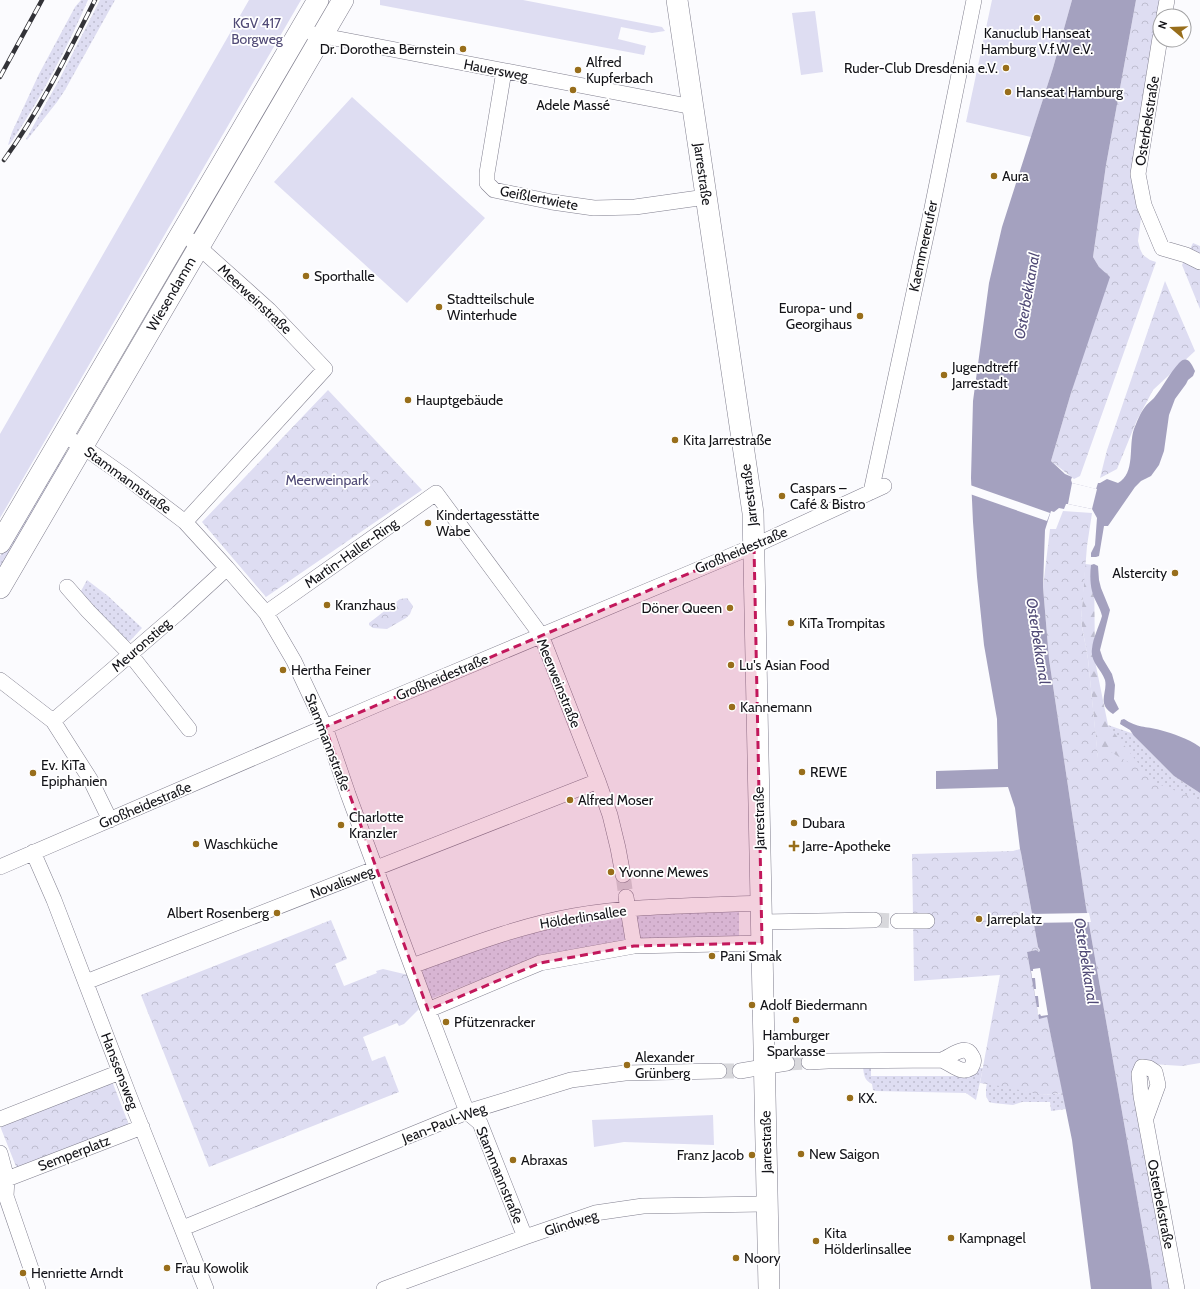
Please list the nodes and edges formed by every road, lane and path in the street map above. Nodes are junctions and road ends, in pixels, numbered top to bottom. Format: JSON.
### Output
{"nodes":[{"id":1,"x":318,"y":0,"type":"edge"},
{"id":2,"x":343,"y":0,"type":"edge"},
{"id":3,"x":677,"y":0,"type":"edge"},
{"id":4,"x":974,"y":0,"type":"edge"},
{"id":5,"x":300,"y":32,"type":"junction"},
{"id":6,"x":322,"y":35,"type":"junction"},
{"id":7,"x":1158,"y":48,"type":"edge"},
{"id":8,"x":504,"y":72,"type":"junction"},
{"id":9,"x":693,"y":108,"type":"junction"},
{"id":10,"x":706,"y":197,"type":"junction"},
{"id":11,"x":182,"y":232,"type":"junction"},
{"id":12,"x":199,"y":248,"type":"junction"},
{"id":13,"x":1200,"y":262,"type":"edge"},
{"id":14,"x":63,"y":435,"type":"junction"},
{"id":15,"x":82,"y":446,"type":"junction"},
{"id":16,"x":878,"y":489,"type":"joint"},
{"id":17,"x":436,"y":493,"type":"joint"},
{"id":18,"x":185,"y":522,"type":"junction"},
{"id":19,"x":0,"y":543,"type":"edge"},
{"id":20,"x":754,"y":546,"type":"junction"},
{"id":21,"x":228,"y":568,"type":"junction"},
{"id":22,"x":67,"y":587,"type":"dead end"},
{"id":23,"x":0,"y":588,"type":"edge"},
{"id":24,"x":266,"y":613,"type":"junction"},
{"id":25,"x":541,"y":635,"type":"junction"},
{"id":26,"x":130,"y":654,"type":"junction"},
{"id":27,"x":0,"y":680,"type":"edge"},
{"id":28,"x":53,"y":721,"type":"junction"},
{"id":29,"x":325,"y":727,"type":"junction"},
{"id":30,"x":189,"y":729,"type":"dead end"},
{"id":31,"x":598,"y":781,"type":"junction"},
{"id":32,"x":110,"y":820,"type":"junction"},
{"id":33,"x":33,"y":852,"type":"junction"},
{"id":34,"x":0,"y":866,"type":"edge"},
{"id":35,"x":376,"y":868,"type":"junction"},
{"id":36,"x":623,"y":875,"type":"tunnel mouth"},
{"id":37,"x":627,"y":903,"type":"junction"},
{"id":38,"x":761,"y":912,"type":"junction"},
{"id":39,"x":874,"y":920,"type":"tunnel mouth"},
{"id":40,"x":898,"y":921,"type":"tunnel mouth"},
{"id":41,"x":927,"y":921,"type":"dead end"},
{"id":42,"x":762,"y":943,"type":"junction"},
{"id":43,"x":634,"y":946,"type":"junction"},
{"id":44,"x":412,"y":966,"type":"junction"},
{"id":45,"x":86,"y":982,"type":"junction"},
{"id":46,"x":428,"y":1010,"type":"junction"},
{"id":47,"x":941,"y":1060,"type":"dead end"},
{"id":48,"x":809,"y":1062,"type":"tunnel mouth"},
{"id":49,"x":787,"y":1063,"type":"tunnel mouth"},
{"id":50,"x":764,"y":1068,"type":"junction"},
{"id":51,"x":719,"y":1071,"type":"tunnel mouth"},
{"id":52,"x":740,"y":1071,"type":"tunnel mouth"},
{"id":53,"x":120,"y":1072,"type":"junction"},
{"id":54,"x":468,"y":1112,"type":"junction"},
{"id":55,"x":1146,"y":1118,"type":"dead end"},
{"id":56,"x":0,"y":1119,"type":"edge"},
{"id":57,"x":142,"y":1127,"type":"junction"},
{"id":58,"x":0,"y":1153,"type":"edge"},
{"id":59,"x":7,"y":1179,"type":"junction"},
{"id":60,"x":767,"y":1204,"type":"junction"},
{"id":61,"x":183,"y":1228,"type":"junction"},
{"id":62,"x":525,"y":1237,"type":"junction"},
{"id":63,"x":38,"y":1289,"type":"edge"},
{"id":64,"x":206,"y":1289,"type":"edge"},
{"id":65,"x":384,"y":1289,"type":"edge"},
{"id":66,"x":768,"y":1289,"type":"edge"},
{"id":67,"x":1177,"y":1289,"type":"edge"}],
"edges":[{"from":1,"to":5,"type":"street","name":"Wiesendamm"},
{"from":2,"to":6,"type":"street","name":"Wiesendamm"},
{"from":3,"to":9,"type":"street","name":"Jarrestraße"},
{"from":4,"to":16,"type":"street","name":"Kaemmererufer"},
{"from":5,"to":6,"type":"street","name":"Hauersweg"},
{"from":5,"to":11,"type":"street","name":"Wiesendamm"},
{"from":6,"to":8,"type":"street","name":"Hauersweg"},
{"from":6,"to":12,"type":"street","name":"Wiesendamm"},
{"from":7,"to":13,"type":"street","name":"Osterbekstraße"},
{"from":8,"to":9,"type":"street","name":"Hauersweg"},
{"from":8,"to":10,"type":"street","name":"Geißlertwiete"},
{"from":9,"to":10,"type":"street","name":"Jarrestraße"},
{"from":10,"to":20,"type":"street","name":"Jarrestraße"},
{"from":11,"to":12,"type":"street","name":"Meerweinstraße"},
{"from":11,"to":14,"type":"street","name":"Wiesendamm"},
{"from":12,"to":15,"type":"street","name":"Wiesendamm"},
{"from":12,"to":18,"type":"street","name":"Meerweinstraße"},
{"from":14,"to":15,"type":"street","name":"Stammannstraße"},
{"from":14,"to":19,"type":"street","name":"Wiesendamm"},
{"from":15,"to":18,"type":"street","name":"Stammannstraße"},
{"from":15,"to":23,"type":"street","name":"Wiesendamm"},
{"from":16,"to":20,"type":"street","name":"Großheidestraße"},
{"from":17,"to":24,"type":"street","name":"Martin-Haller-Ring"},
{"from":17,"to":25,"type":"street","name":"Meerweinstraße"},
{"from":18,"to":21,"type":"street","name":"Stammannstraße"},
{"from":20,"to":25,"type":"street","name":"Großheidestraße"},
{"from":20,"to":38,"type":"street","name":"Jarrestraße"},
{"from":21,"to":24,"type":"street","name":"Stammannstraße"},
{"from":21,"to":26,"type":"street","name":"Meuronstieg"},
{"from":22,"to":26,"type":"street"},
{"from":24,"to":29,"type":"street","name":"Stammannstraße"},
{"from":25,"to":29,"type":"street","name":"Großheidestraße"},
{"from":25,"to":31,"type":"street","name":"Meerweinstraße"},
{"from":26,"to":28,"type":"street","name":"Meuronstieg"},
{"from":26,"to":30,"type":"street"},
{"from":27,"to":28,"type":"street"},
{"from":28,"to":32,"type":"street"},
{"from":29,"to":32,"type":"street","name":"Großheidestraße"},
{"from":29,"to":35,"type":"street","name":"Stammannstraße"},
{"from":31,"to":35,"type":"street","name":"Novalisweg"},
{"from":31,"to":36,"type":"street","name":"Meerweinstraße"},
{"from":32,"to":33,"type":"street","name":"Großheidestraße"},
{"from":33,"to":34,"type":"street","name":"Großheidestraße"},
{"from":33,"to":45,"type":"street","name":"Hanssensweg"},
{"from":35,"to":44,"type":"street","name":"Stammannstraße"},
{"from":35,"to":45,"type":"street","name":"Novalisweg"},
{"from":37,"to":38,"type":"street","name":"Hölderlinsallee"},
{"from":37,"to":43,"type":"street"},
{"from":37,"to":44,"type":"street","name":"Hölderlinsallee"},
{"from":38,"to":39,"type":"street"},
{"from":38,"to":42,"type":"street","name":"Jarrestraße"},
{"from":40,"to":41,"type":"street"},
{"from":42,"to":43,"type":"street"},
{"from":42,"to":50,"type":"street","name":"Jarrestraße"},
{"from":43,"to":46,"type":"street"},
{"from":44,"to":46,"type":"street","name":"Stammannstraße"},
{"from":45,"to":53,"type":"street","name":"Hanssensweg"},
{"from":46,"to":54,"type":"street","name":"Stammannstraße"},
{"from":47,"to":48,"type":"street"},
{"from":49,"to":50,"type":"street"},
{"from":50,"to":52,"type":"street"},
{"from":50,"to":60,"type":"street","name":"Jarrestraße"},
{"from":51,"to":54,"type":"street","name":"Jean-Paul-Weg"},
{"from":53,"to":56,"type":"street"},
{"from":53,"to":57,"type":"street","name":"Hanssensweg"},
{"from":54,"to":61,"type":"street","name":"Jean-Paul-Weg"},
{"from":54,"to":62,"type":"street","name":"Stammannstraße"},
{"from":55,"to":67,"type":"street","name":"Osterbekstraße"},
{"from":57,"to":59,"type":"street","name":"Semperplatz"},
{"from":57,"to":61,"type":"street","name":"Hanssensweg"},
{"from":58,"to":59,"type":"street"},
{"from":59,"to":63,"type":"street"},
{"from":60,"to":62,"type":"street","name":"Glindweg"},
{"from":60,"to":66,"type":"street","name":"Jarrestraße"},
{"from":61,"to":64,"type":"street","name":"Hanssensweg"},
{"from":62,"to":65,"type":"street","name":"Glindweg"}]}
